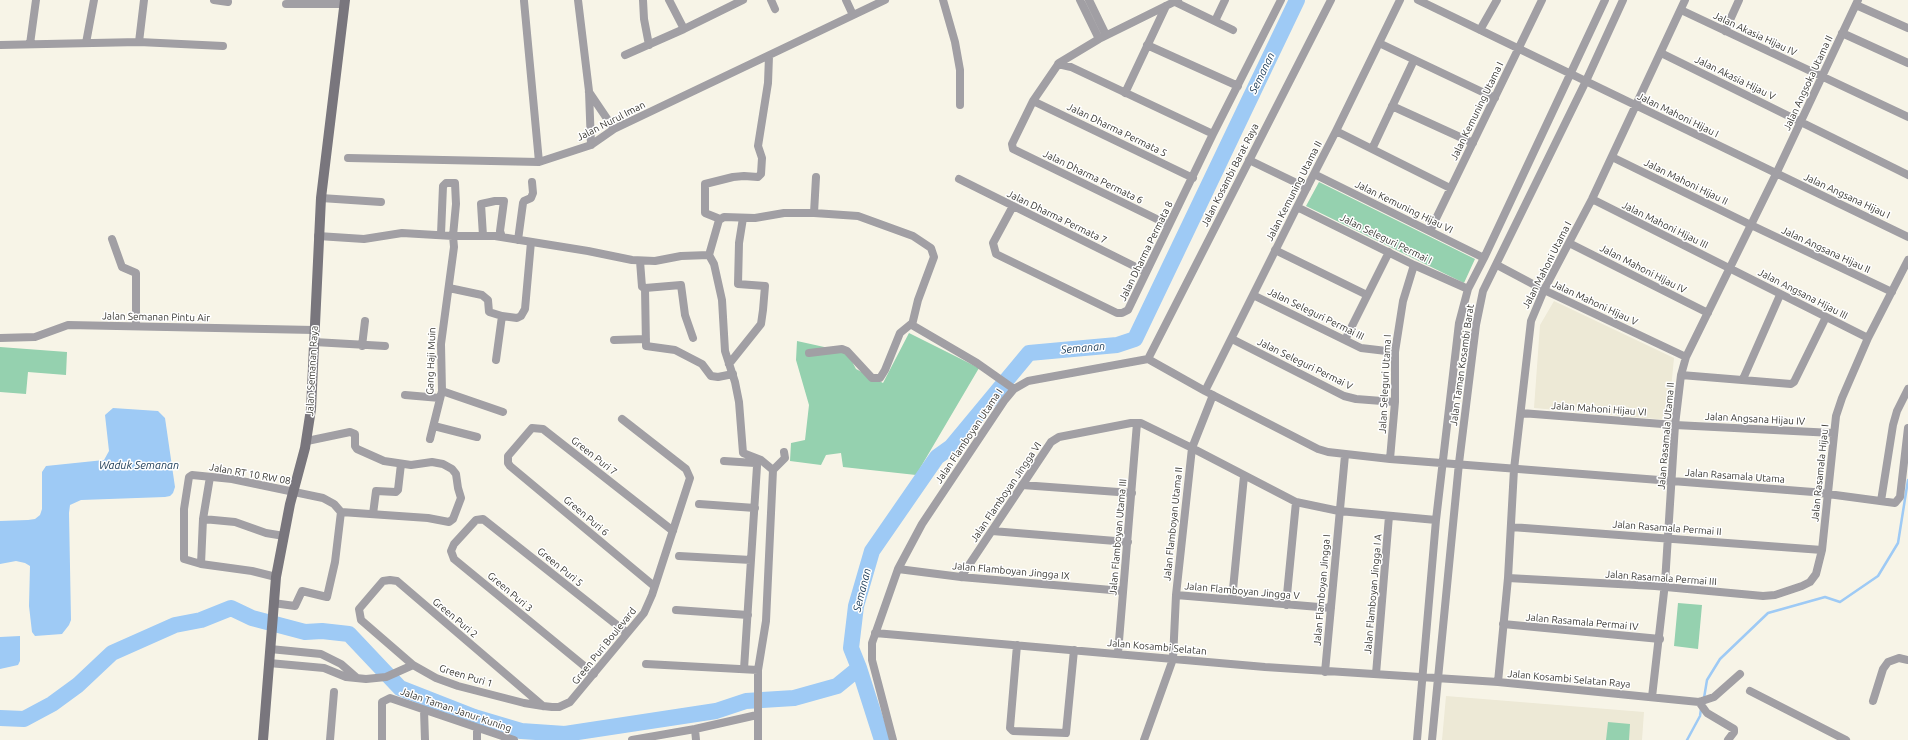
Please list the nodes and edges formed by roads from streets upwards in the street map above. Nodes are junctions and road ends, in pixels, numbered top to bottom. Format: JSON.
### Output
{"nodes":[{"id":1,"x":36,"y":0,"type":"edge"},
{"id":2,"x":94,"y":0,"type":"edge"},
{"id":3,"x":144,"y":0,"type":"edge"},
{"id":4,"x":214,"y":0,"type":"edge"},
{"id":5,"x":578,"y":0,"type":"edge"},
{"id":6,"x":643,"y":0,"type":"edge"},
{"id":7,"x":669,"y":0,"type":"edge"},
{"id":8,"x":742,"y":0,"type":"edge"},
{"id":9,"x":771,"y":0,"type":"edge"},
{"id":10,"x":846,"y":0,"type":"edge"},
{"id":11,"x":885,"y":0,"type":"edge"},
{"id":12,"x":943,"y":0,"type":"edge"},
{"id":13,"x":1080,"y":0,"type":"edge"},
{"id":14,"x":1089,"y":0,"type":"edge"},
{"id":15,"x":1224,"y":0,"type":"edge"},
{"id":16,"x":1281,"y":0,"type":"edge"},
{"id":17,"x":1331,"y":0,"type":"edge"},
{"id":18,"x":1400,"y":0,"type":"edge"},
{"id":19,"x":1418,"y":0,"type":"edge"},
{"id":20,"x":1497,"y":0,"type":"edge"},
{"id":21,"x":1542,"y":0,"type":"edge"},
{"id":22,"x":1605,"y":0,"type":"edge"},
{"id":23,"x":1623,"y":0,"type":"edge"},
{"id":24,"x":1685,"y":0,"type":"edge"},
{"id":25,"x":1739,"y":0,"type":"edge"},
{"id":26,"x":524,"y":1,"type":"edge"},
{"id":27,"x":1177,"y":1,"type":"edge"},
{"id":28,"x":228,"y":2,"type":"dead end"},
{"id":29,"x":345,"y":2,"type":"edge"},
{"id":30,"x":1857,"y":3,"type":"edge"},
{"id":31,"x":286,"y":4,"type":"dead end"},
{"id":32,"x":1166,"y":6,"type":"junction"},
{"id":33,"x":775,"y":9,"type":"dead end"},
{"id":34,"x":1681,"y":10,"type":"junction"},
{"id":35,"x":853,"y":15,"type":"junction"},
{"id":36,"x":1214,"y":21,"type":"junction"},
{"id":37,"x":1908,"y":28,"type":"edge"},
{"id":38,"x":684,"y":29,"type":"junction"},
{"id":39,"x":1233,"y":30,"type":"dead end"},
{"id":40,"x":1480,"y":30,"type":"junction"},
{"id":41,"x":1725,"y":31,"type":"junction"},
{"id":42,"x":1842,"y":33,"type":"junction"},
{"id":43,"x":1102,"y":37,"type":"junction"},
{"id":44,"x":139,"y":42,"type":"junction"},
{"id":45,"x":86,"y":43,"type":"junction"},
{"id":46,"x":1379,"y":43,"type":"junction"},
{"id":47,"x":30,"y":44,"type":"junction"},
{"id":48,"x":0,"y":45,"type":"edge"},
{"id":49,"x":649,"y":45,"type":"junction"},
{"id":50,"x":1147,"y":45,"type":"junction"},
{"id":51,"x":223,"y":46,"type":"dead end"},
{"id":52,"x":1519,"y":48,"type":"junction"},
{"id":53,"x":1661,"y":53,"type":"junction"},
{"id":54,"x":625,"y":54,"type":"dead end"},
{"id":55,"x":769,"y":56,"type":"junction"},
{"id":56,"x":1414,"y":60,"type":"junction"},
{"id":57,"x":1908,"y":63,"type":"edge"},
{"id":58,"x":1058,"y":64,"type":"junction"},
{"id":59,"x":1572,"y":74,"type":"junction"},
{"id":60,"x":1822,"y":77,"type":"junction"},
{"id":61,"x":1585,"y":80,"type":"junction"},
{"id":62,"x":1238,"y":86,"type":"junction"},
{"id":63,"x":589,"y":91,"type":"junction"},
{"id":64,"x":1125,"y":92,"type":"junction"},
{"id":65,"x":1495,"y":98,"type":"junction"},
{"id":66,"x":1033,"y":101,"type":"junction"},
{"id":67,"x":960,"y":105,"type":"dead end"},
{"id":68,"x":1392,"y":106,"type":"junction"},
{"id":69,"x":1637,"y":106,"type":"junction"},
{"id":70,"x":1908,"y":117,"type":"edge"},
{"id":71,"x":1800,"y":122,"type":"junction"},
{"id":72,"x":614,"y":129,"type":"junction"},
{"id":73,"x":1336,"y":131,"type":"junction"},
{"id":74,"x":1213,"y":134,"type":"junction"},
{"id":75,"x":1473,"y":143,"type":"junction"},
{"id":76,"x":591,"y":145,"type":"junction"},
{"id":77,"x":1372,"y":149,"type":"junction"},
{"id":78,"x":1612,"y":157,"type":"junction"},
{"id":79,"x":348,"y":158,"type":"dead end"},
{"id":80,"x":1249,"y":160,"type":"junction"},
{"id":81,"x":539,"y":162,"type":"junction"},
{"id":82,"x":1314,"y":174,"type":"junction"},
{"id":83,"x":1776,"y":174,"type":"junction"},
{"id":84,"x":1908,"y":175,"type":"edge"},
{"id":85,"x":816,"y":177,"type":"dead end"},
{"id":86,"x":1193,"y":178,"type":"junction"},
{"id":87,"x":959,"y":179,"type":"dead end"},
{"id":88,"x":532,"y":182,"type":"dead end"},
{"id":89,"x":1307,"y":188,"type":"junction"},
{"id":90,"x":1450,"y":188,"type":"junction"},
{"id":91,"x":321,"y":198,"type":"junction"},
{"id":92,"x":1592,"y":199,"type":"junction"},
{"id":93,"x":381,"y":202,"type":"dead end"},
{"id":94,"x":1012,"y":206,"type":"junction"},
{"id":95,"x":1297,"y":206,"type":"junction"},
{"id":96,"x":814,"y":213,"type":"junction"},
{"id":97,"x":742,"y":218,"type":"junction"},
{"id":98,"x":720,"y":219,"type":"junction"},
{"id":99,"x":1169,"y":225,"type":"junction"},
{"id":100,"x":1751,"y":225,"type":"junction"},
{"id":101,"x":1430,"y":231,"type":"junction"},
{"id":102,"x":441,"y":234,"type":"junction"},
{"id":103,"x":318,"y":236,"type":"junction"},
{"id":104,"x":453,"y":236,"type":"junction"},
{"id":105,"x":483,"y":236,"type":"junction"},
{"id":106,"x":502,"y":237,"type":"junction"},
{"id":107,"x":1908,"y":237,"type":"edge"},
{"id":108,"x":112,"y":239,"type":"dead end"},
{"id":109,"x":518,"y":240,"type":"junction"},
{"id":110,"x":531,"y":242,"type":"junction"},
{"id":111,"x":1569,"y":243,"type":"junction"},
{"id":112,"x":1275,"y":250,"type":"junction"},
{"id":113,"x":1389,"y":252,"type":"junction"},
{"id":114,"x":709,"y":255,"type":"junction"},
{"id":115,"x":1484,"y":258,"type":"junction"},
{"id":116,"x":1908,"y":260,"type":"edge"},
{"id":117,"x":640,"y":261,"type":"junction"},
{"id":118,"x":1414,"y":265,"type":"junction"},
{"id":119,"x":1497,"y":265,"type":"junction"},
{"id":120,"x":1730,"y":268,"type":"junction"},
{"id":121,"x":1146,"y":272,"type":"junction"},
{"id":122,"x":449,"y":288,"type":"junction"},
{"id":123,"x":645,"y":288,"type":"junction"},
{"id":124,"x":1468,"y":289,"type":"junction"},
{"id":125,"x":1544,"y":290,"type":"junction"},
{"id":126,"x":1892,"y":292,"type":"junction"},
{"id":127,"x":1780,"y":294,"type":"junction"},
{"id":128,"x":1253,"y":295,"type":"junction"},
{"id":129,"x":1367,"y":295,"type":"junction"},
{"id":130,"x":1708,"y":313,"type":"junction"},
{"id":131,"x":502,"y":316,"type":"junction"},
{"id":132,"x":1826,"y":317,"type":"junction"},
{"id":133,"x":364,"y":321,"type":"dead end"},
{"id":134,"x":911,"y":324,"type":"junction"},
{"id":135,"x":136,"y":326,"type":"junction"},
{"id":136,"x":314,"y":330,"type":"junction"},
{"id":137,"x":0,"y":338,"type":"edge"},
{"id":138,"x":693,"y":338,"type":"dead end"},
{"id":139,"x":1868,"y":338,"type":"junction"},
{"id":140,"x":646,"y":339,"type":"junction"},
{"id":141,"x":1232,"y":339,"type":"junction"},
{"id":142,"x":614,"y":340,"type":"dead end"},
{"id":143,"x":1345,"y":340,"type":"junction"},
{"id":144,"x":314,"y":342,"type":"junction"},
{"id":145,"x":362,"y":346,"type":"junction"},
{"id":146,"x":384,"y":346,"type":"dead end"},
{"id":147,"x":1395,"y":352,"type":"junction"},
{"id":148,"x":809,"y":353,"type":"dead end"},
{"id":149,"x":1686,"y":357,"type":"junction"},
{"id":150,"x":1148,"y":359,"type":"junction"},
{"id":151,"x":496,"y":360,"type":"dead end"},
{"id":152,"x":730,"y":364,"type":"junction"},
{"id":153,"x":733,"y":374,"type":"junction"},
{"id":154,"x":1681,"y":375,"type":"junction"},
{"id":155,"x":1742,"y":379,"type":"junction"},
{"id":156,"x":1012,"y":388,"type":"junction"},
{"id":157,"x":1908,"y":389,"type":"edge"},
{"id":158,"x":1205,"y":391,"type":"junction"},
{"id":159,"x":441,"y":394,"type":"junction"},
{"id":160,"x":404,"y":395,"type":"dead end"},
{"id":161,"x":1213,"y":395,"type":"junction"},
{"id":162,"x":1395,"y":402,"type":"junction"},
{"id":163,"x":504,"y":412,"type":"dead end"},
{"id":164,"x":1521,"y":412,"type":"junction"},
{"id":165,"x":622,"y":419,"type":"dead end"},
{"id":166,"x":1138,"y":423,"type":"junction"},
{"id":167,"x":1675,"y":425,"type":"junction"},
{"id":168,"x":434,"y":426,"type":"junction"},
{"id":169,"x":1908,"y":428,"type":"edge"},
{"id":170,"x":1833,"y":433,"type":"junction"},
{"id":171,"x":477,"y":437,"type":"dead end"},
{"id":172,"x":430,"y":438,"type":"dead end"},
{"id":173,"x":307,"y":441,"type":"junction"},
{"id":174,"x":1192,"y":448,"type":"junction"},
{"id":175,"x":784,"y":452,"type":"dead end"},
{"id":176,"x":1345,"y":455,"type":"junction"},
{"id":177,"x":1390,"y":459,"type":"junction"},
{"id":178,"x":507,"y":460,"type":"joint"},
{"id":179,"x":724,"y":460,"type":"dead end"},
{"id":180,"x":1444,"y":462,"type":"junction"},
{"id":181,"x":1458,"y":463,"type":"junction"},
{"id":182,"x":401,"y":464,"type":"junction"},
{"id":183,"x":1514,"y":469,"type":"junction"},
{"id":184,"x":773,"y":470,"type":"junction"},
{"id":185,"x":1244,"y":476,"type":"junction"},
{"id":186,"x":210,"y":477,"type":"junction"},
{"id":187,"x":1905,"y":480,"type":"edge"},
{"id":188,"x":1672,"y":481,"type":"junction"},
{"id":189,"x":1022,"y":485,"type":"junction"},
{"id":190,"x":294,"y":491,"type":"junction"},
{"id":191,"x":1132,"y":493,"type":"junction"},
{"id":192,"x":1828,"y":494,"type":"junction"},
{"id":193,"x":1881,"y":501,"type":"junction"},
{"id":194,"x":1296,"y":502,"type":"junction"},
{"id":195,"x":699,"y":504,"type":"dead end"},
{"id":196,"x":755,"y":508,"type":"junction"},
{"id":197,"x":1339,"y":511,"type":"junction"},
{"id":198,"x":341,"y":512,"type":"junction"},
{"id":199,"x":373,"y":514,"type":"junction"},
{"id":200,"x":1389,"y":516,"type":"junction"},
{"id":201,"x":203,"y":518,"type":"junction"},
{"id":202,"x":480,"y":519,"type":"joint"},
{"id":203,"x":1436,"y":520,"type":"junction"},
{"id":204,"x":1511,"y":527,"type":"junction"},
{"id":205,"x":673,"y":531,"type":"junction"},
{"id":206,"x":992,"y":531,"type":"junction"},
{"id":207,"x":284,"y":536,"type":"junction"},
{"id":208,"x":1668,"y":537,"type":"junction"},
{"id":209,"x":1128,"y":542,"type":"junction"},
{"id":210,"x":1822,"y":550,"type":"junction"},
{"id":211,"x":679,"y":556,"type":"dead end"},
{"id":212,"x":752,"y":560,"type":"junction"},
{"id":213,"x":201,"y":564,"type":"junction"},
{"id":214,"x":898,"y":569,"type":"junction"},
{"id":215,"x":276,"y":577,"type":"junction"},
{"id":216,"x":961,"y":578,"type":"junction"},
{"id":217,"x":1508,"y":578,"type":"junction"},
{"id":218,"x":1810,"y":582,"type":"joint"},
{"id":219,"x":654,"y":586,"type":"junction"},
{"id":220,"x":1664,"y":587,"type":"junction"},
{"id":221,"x":1123,"y":591,"type":"junction"},
{"id":222,"x":1176,"y":595,"type":"junction"},
{"id":223,"x":1232,"y":600,"type":"junction"},
{"id":224,"x":273,"y":604,"type":"junction"},
{"id":225,"x":1286,"y":605,"type":"junction"},
{"id":226,"x":1331,"y":608,"type":"junction"},
{"id":227,"x":676,"y":610,"type":"dead end"},
{"id":228,"x":358,"y":613,"type":"joint"},
{"id":229,"x":748,"y":614,"type":"junction"},
{"id":230,"x":1503,"y":624,"type":"junction"},
{"id":231,"x":627,"y":633,"type":"junction"},
{"id":232,"x":876,"y":633,"type":"junction"},
{"id":233,"x":1660,"y":639,"type":"junction"},
{"id":234,"x":1017,"y":645,"type":"junction"},
{"id":235,"x":270,"y":649,"type":"junction"},
{"id":236,"x":1074,"y":650,"type":"junction"},
{"id":237,"x":311,"y":652,"type":"junction"},
{"id":238,"x":1118,"y":653,"type":"junction"},
{"id":239,"x":1173,"y":659,"type":"junction"},
{"id":240,"x":1908,"y":660,"type":"edge"},
{"id":241,"x":269,"y":663,"type":"junction"},
{"id":242,"x":646,"y":664,"type":"dead end"},
{"id":243,"x":413,"y":665,"type":"junction"},
{"id":244,"x":310,"y":666,"type":"junction"},
{"id":245,"x":744,"y":670,"type":"junction"},
{"id":246,"x":758,"y":670,"type":"junction"},
{"id":247,"x":1325,"y":672,"type":"junction"},
{"id":248,"x":594,"y":674,"type":"junction"},
{"id":249,"x":1376,"y":674,"type":"junction"},
{"id":250,"x":1740,"y":674,"type":"dead end"},
{"id":251,"x":1423,"y":675,"type":"junction"},
{"id":252,"x":358,"y":678,"type":"junction"},
{"id":253,"x":1437,"y":678,"type":"junction"},
{"id":254,"x":1498,"y":682,"type":"junction"},
{"id":255,"x":1750,"y":691,"type":"dead end"},
{"id":256,"x":334,"y":692,"type":"dead end"},
{"id":257,"x":1652,"y":697,"type":"junction"},
{"id":258,"x":1873,"y":700,"type":"dead end"},
{"id":259,"x":1699,"y":702,"type":"junction"},
{"id":260,"x":543,"y":706,"type":"junction"},
{"id":261,"x":424,"y":710,"type":"junction"},
{"id":262,"x":757,"y":712,"type":"junction"},
{"id":263,"x":477,"y":728,"type":"junction"},
{"id":264,"x":696,"y":729,"type":"junction"},
{"id":265,"x":263,"y":740,"type":"edge"},
{"id":266,"x":330,"y":740,"type":"edge"},
{"id":267,"x":382,"y":740,"type":"edge"},
{"id":268,"x":425,"y":740,"type":"edge"},
{"id":269,"x":477,"y":740,"type":"edge"},
{"id":270,"x":514,"y":740,"type":"edge"},
{"id":271,"x":638,"y":740,"type":"edge"},
{"id":272,"x":696,"y":740,"type":"edge"},
{"id":273,"x":758,"y":740,"type":"edge"},
{"id":274,"x":893,"y":740,"type":"edge"},
{"id":275,"x":1144,"y":740,"type":"edge"},
{"id":276,"x":1417,"y":740,"type":"edge"},
{"id":277,"x":1432,"y":740,"type":"edge"},
{"id":278,"x":1728,"y":740,"type":"edge"},
{"id":279,"x":1846,"y":740,"type":"edge"}],
"edges":[{"from":1,"to":47,"type":"street"},
{"from":2,"to":45,"type":"street"},
{"from":3,"to":44,"type":"street"},
{"from":4,"to":28,"type":"street"},
{"from":5,"to":63,"type":"street"},
{"from":6,"to":49,"type":"street"},
{"from":7,"to":38,"type":"street"},
{"from":8,"to":38,"type":"street"},
{"from":9,"to":33,"type":"street"},
{"from":10,"to":35,"type":"street"},
{"from":11,"to":35,"type":"street","name":"Jalan Nurul Iman"},
{"from":12,"to":67,"type":"street"},
{"from":13,"to":43,"type":"street"},
{"from":14,"to":43,"type":"street"},
{"from":15,"to":36,"type":"street"},
{"from":16,"to":62,"type":"street","name":"Jalan Dharma Permata 8"},
{"from":17,"to":80,"type":"street","name":"Jalan Kosambi Barat Raya"},
{"from":18,"to":46,"type":"street","name":"Jalan Kemuning Utama II"},
{"from":19,"to":40,"type":"street","name":"Jalan Mahoni Hijau I"},
{"from":20,"to":40,"type":"street"},
{"from":21,"to":52,"type":"street","name":"Jalan Kemuning Utama I"},
{"from":22,"to":59,"type":"street","name":"Jalan Taman Kosambi Barat"},
{"from":23,"to":61,"type":"street","name":"Jalan Taman Kosambi Barat"},
{"from":24,"to":34,"type":"street","name":"Jalan Mahoni Utama I"},
{"from":25,"to":41,"type":"street"},
{"from":26,"to":81,"type":"street"},
{"from":27,"to":32,"type":"street"},
{"from":27,"to":36,"type":"street"},
{"from":29,"to":31,"type":"street"},
{"from":29,"to":91,"type":"street","name":"Jalan Semanan Raya"},
{"from":30,"to":37,"type":"street"},
{"from":30,"to":42,"type":"street","name":"Jalan Angsoka Utama II"},
{"from":32,"to":43,"type":"street"},
{"from":32,"to":50,"type":"street"},
{"from":34,"to":41,"type":"street","name":"Jalan Akasia Hijau IV"},
{"from":34,"to":53,"type":"street","name":"Jalan Mahoni Utama I"},
{"from":35,"to":55,"type":"street","name":"Jalan Nurul Iman"},
{"from":36,"to":39,"type":"street"},
{"from":38,"to":49,"type":"street"},
{"from":40,"to":52,"type":"street","name":"Jalan Mahoni Hijau I"},
{"from":41,"to":60,"type":"street","name":"Jalan Akasia Hijau IV"},
{"from":42,"to":57,"type":"street"},
{"from":42,"to":60,"type":"street","name":"Jalan Angsoka Utama II"},
{"from":43,"to":58,"type":"street"},
{"from":44,"to":45,"type":"street"},
{"from":44,"to":51,"type":"street"},
{"from":45,"to":47,"type":"street"},
{"from":46,"to":56,"type":"street"},
{"from":46,"to":73,"type":"street","name":"Jalan Kemuning Utama II"},
{"from":47,"to":48,"type":"street"},
{"from":49,"to":54,"type":"street"},
{"from":50,"to":62,"type":"street"},
{"from":50,"to":64,"type":"street"},
{"from":52,"to":59,"type":"street","name":"Jalan Mahoni Hijau I"},
{"from":52,"to":65,"type":"street","name":"Jalan Kemuning Utama I"},
{"from":53,"to":69,"type":"street","name":"Jalan Mahoni Utama I"},
{"from":53,"to":71,"type":"street","name":"Jalan Akasia Hijau V"},
{"from":55,"to":72,"type":"street","name":"Jalan Nurul Iman"},
{"from":55,"to":98,"type":"street"},
{"from":56,"to":65,"type":"street"},
{"from":56,"to":68,"type":"street"},
{"from":58,"to":64,"type":"street"},
{"from":58,"to":66,"type":"street"},
{"from":59,"to":61,"type":"street","name":"Jalan Mahoni Hijau I"},
{"from":59,"to":115,"type":"street","name":"Jalan Taman Kosambi Barat"},
{"from":60,"to":70,"type":"street","name":"Jalan Akasia Hijau IV"},
{"from":60,"to":71,"type":"street","name":"Jalan Angsoka Utama II"},
{"from":61,"to":69,"type":"street","name":"Jalan Mahoni Hijau I"},
{"from":61,"to":119,"type":"street","name":"Jalan Taman Kosambi Barat"},
{"from":62,"to":74,"type":"street","name":"Jalan Dharma Permata 8"},
{"from":63,"to":72,"type":"street"},
{"from":63,"to":76,"type":"street"},
{"from":64,"to":74,"type":"street"},
{"from":65,"to":75,"type":"street","name":"Jalan Kemuning Utama I"},
{"from":66,"to":86,"type":"street","name":"Jalan Dharma Permata 5"},
{"from":66,"to":99,"type":"street","name":"Jalan Dharma Permata 6"},
{"from":68,"to":75,"type":"street"},
{"from":68,"to":77,"type":"street"},
{"from":69,"to":78,"type":"street","name":"Jalan Mahoni Utama I"},
{"from":69,"to":83,"type":"street","name":"Jalan Mahoni Hijau I"},
{"from":71,"to":83,"type":"street","name":"Jalan Angsoka Utama II"},
{"from":71,"to":84,"type":"street","name":"Jalan Akasia Hijau V"},
{"from":72,"to":76,"type":"street","name":"Jalan Nurul Iman"},
{"from":73,"to":77,"type":"street"},
{"from":73,"to":82,"type":"street","name":"Jalan Kemuning Utama II"},
{"from":74,"to":86,"type":"street","name":"Jalan Dharma Permata 8"},
{"from":75,"to":90,"type":"street","name":"Jalan Kemuning Utama I"},
{"from":76,"to":81,"type":"street","name":"Jalan Nurul Iman"},
{"from":77,"to":90,"type":"street"},
{"from":78,"to":92,"type":"street","name":"Jalan Mahoni Utama I"},
{"from":78,"to":100,"type":"street","name":"Jalan Mahoni Hijau II"},
{"from":79,"to":81,"type":"street","name":"Jalan Nurul Iman"},
{"from":80,"to":89,"type":"street"},
{"from":80,"to":150,"type":"street","name":"Jalan Kosambi Barat Raya"},
{"from":82,"to":89,"type":"street","name":"Jalan Kemuning Utama II"},
{"from":82,"to":101,"type":"street","name":"Jalan Kemuning Hijau VI"},
{"from":83,"to":100,"type":"street","name":"Jalan Rasamala Utama II"},
{"from":83,"to":107,"type":"street","name":"Jalan Angsana Hijau I"},
{"from":85,"to":96,"type":"street"},
{"from":86,"to":99,"type":"street","name":"Jalan Dharma Permata 8"},
{"from":87,"to":94,"type":"street","name":"Jalan Dharma Permata 7"},
{"from":88,"to":109,"type":"street"},
{"from":89,"to":95,"type":"street","name":"Jalan Kemuning Utama II"},
{"from":90,"to":101,"type":"street","name":"Jalan Kemuning Utama I"},
{"from":91,"to":93,"type":"street"},
{"from":91,"to":103,"type":"street","name":"Jalan Semanan Raya"},
{"from":92,"to":111,"type":"street","name":"Jalan Mahoni Utama I"},
{"from":92,"to":120,"type":"street","name":"Jalan Mahoni Hijau III"},
{"from":94,"to":121,"type":"street","name":"Jalan Dharma Permata 7"},
{"from":94,"to":121,"type":"street","name":"Jalan Dharma Permata 8"},
{"from":95,"to":112,"type":"street","name":"Jalan Kemuning Utama II"},
{"from":95,"to":113,"type":"street","name":"Jalan Seleguri Permai I"},
{"from":96,"to":97,"type":"street"},
{"from":96,"to":134,"type":"street"},
{"from":97,"to":98,"type":"street"},
{"from":97,"to":152,"type":"street"},
{"from":98,"to":114,"type":"street"},
{"from":99,"to":121,"type":"street","name":"Jalan Dharma Permata 8"},
{"from":100,"to":120,"type":"street","name":"Jalan Rasamala Utama II"},
{"from":100,"to":126,"type":"street","name":"Jalan Angsana Hijau II"},
{"from":101,"to":115,"type":"street","name":"Jalan Kemuning Hijau VI"},
{"from":102,"to":103,"type":"street"},
{"from":102,"to":104,"type":"street"},
{"from":102,"to":104,"type":"street","name":"Gang Haji Muin"},
{"from":103,"to":136,"type":"street","name":"Jalan Semanan Raya"},
{"from":104,"to":105,"type":"street"},
{"from":104,"to":122,"type":"street","name":"Gang Haji Muin"},
{"from":105,"to":106,"type":"street"},
{"from":105,"to":106,"type":"street"},
{"from":106,"to":109,"type":"street"},
{"from":108,"to":135,"type":"street"},
{"from":109,"to":110,"type":"street"},
{"from":110,"to":117,"type":"street"},
{"from":110,"to":131,"type":"street"},
{"from":111,"to":125,"type":"street","name":"Jalan Mahoni Utama I"},
{"from":111,"to":130,"type":"street","name":"Jalan Mahoni Hijau IV"},
{"from":112,"to":128,"type":"street","name":"Jalan Kemuning Utama II"},
{"from":112,"to":129,"type":"street"},
{"from":113,"to":118,"type":"street","name":"Jalan Seleguri Permai I"},
{"from":113,"to":129,"type":"street"},
{"from":114,"to":117,"type":"street"},
{"from":114,"to":152,"type":"street"},
{"from":115,"to":124,"type":"street","name":"Jalan Taman Kosambi Barat"},
{"from":116,"to":126,"type":"street","name":"Jalan Rasamala Hijau I"},
{"from":117,"to":123,"type":"street"},
{"from":118,"to":124,"type":"street","name":"Jalan Seleguri Permai I"},
{"from":118,"to":147,"type":"street","name":"Jalan Seleguri Utama I"},
{"from":119,"to":125,"type":"street","name":"Jalan Mahoni Hijau V"},
{"from":119,"to":181,"type":"street","name":"Jalan Taman Kosambi Barat"},
{"from":120,"to":127,"type":"street","name":"Jalan Angsana Hijau III"},
{"from":120,"to":130,"type":"street","name":"Jalan Rasamala Utama II"},
{"from":122,"to":131,"type":"street"},
{"from":122,"to":159,"type":"street","name":"Gang Haji Muin"},
{"from":123,"to":138,"type":"street"},
{"from":123,"to":140,"type":"street"},
{"from":124,"to":180,"type":"street","name":"Jalan Taman Kosambi Barat"},
{"from":125,"to":149,"type":"street","name":"Jalan Mahoni Hijau V"},
{"from":125,"to":164,"type":"street","name":"Jalan Mahoni Utama I"},
{"from":126,"to":139,"type":"street","name":"Jalan Rasamala Hijau I"},
{"from":127,"to":132,"type":"street","name":"Jalan Angsana Hijau III"},
{"from":127,"to":155,"type":"street"},
{"from":128,"to":141,"type":"street","name":"Jalan Kemuning Utama II"},
{"from":128,"to":143,"type":"street","name":"Jalan Seleguri Permai III"},
{"from":129,"to":143,"type":"street"},
{"from":130,"to":149,"type":"street","name":"Jalan Rasamala Utama II"},
{"from":131,"to":151,"type":"street"},
{"from":132,"to":139,"type":"street","name":"Jalan Angsana Hijau III"},
{"from":132,"to":155,"type":"street"},
{"from":133,"to":145,"type":"street"},
{"from":134,"to":148,"type":"street"},
{"from":134,"to":156,"type":"street"},
{"from":135,"to":136,"type":"street","name":"Jalan Semanan Pintu Air"},
{"from":135,"to":137,"type":"street","name":"Jalan Semanan Pintu Air"},
{"from":136,"to":144,"type":"street","name":"Jalan Semanan Raya"},
{"from":139,"to":170,"type":"street","name":"Jalan Rasamala Hijau I"},
{"from":140,"to":142,"type":"street"},
{"from":140,"to":153,"type":"street"},
{"from":141,"to":158,"type":"street","name":"Jalan Kemuning Utama II"},
{"from":141,"to":162,"type":"street","name":"Jalan Seleguri Permai V"},
{"from":143,"to":147,"type":"street","name":"Jalan Seleguri Permai III"},
{"from":144,"to":145,"type":"street"},
{"from":144,"to":173,"type":"street","name":"Jalan Semanan Raya"},
{"from":145,"to":146,"type":"street"},
{"from":147,"to":162,"type":"street","name":"Jalan Seleguri Utama I"},
{"from":149,"to":154,"type":"street","name":"Jalan Rasamala Utama II"},
{"from":150,"to":156,"type":"street","name":"Jalan Flamboyan Utama I"},
{"from":150,"to":158,"type":"street"},
{"from":152,"to":153,"type":"street"},
{"from":153,"to":184,"type":"street"},
{"from":154,"to":155,"type":"street"},
{"from":154,"to":167,"type":"street","name":"Jalan Rasamala Utama II"},
{"from":156,"to":214,"type":"street","name":"Jalan Flamboyan Utama I"},
{"from":157,"to":193,"type":"street"},
{"from":158,"to":161,"type":"street"},
{"from":159,"to":160,"type":"street"},
{"from":159,"to":163,"type":"street"},
{"from":159,"to":168,"type":"street","name":"Gang Haji Muin"},
{"from":161,"to":174,"type":"street","name":"Jalan Flamboyan Utama II"},
{"from":161,"to":176,"type":"street"},
{"from":162,"to":177,"type":"street","name":"Jalan Seleguri Utama I"},
{"from":164,"to":167,"type":"street","name":"Jalan Mahoni Hijau VI"},
{"from":164,"to":183,"type":"street","name":"Jalan Mahoni Utama I"},
{"from":165,"to":205,"type":"street","name":"Green Puri Boulevard"},
{"from":166,"to":174,"type":"street"},
{"from":166,"to":189,"type":"street","name":"Jalan Flamboyan Jingga VI"},
{"from":166,"to":191,"type":"street","name":"Jalan Flamboyan Utama III"},
{"from":167,"to":170,"type":"street","name":"Jalan Angsana Hijau IV"},
{"from":167,"to":188,"type":"street","name":"Jalan Rasamala Utama II"},
{"from":168,"to":171,"type":"street"},
{"from":168,"to":172,"type":"street","name":"Gang Haji Muin"},
{"from":169,"to":187,"type":"street"},
{"from":170,"to":192,"type":"street","name":"Jalan Rasamala Hijau I"},
{"from":173,"to":182,"type":"street"},
{"from":173,"to":190,"type":"street","name":"Jalan Semanan Raya"},
{"from":174,"to":185,"type":"street"},
{"from":174,"to":222,"type":"street","name":"Jalan Flamboyan Utama II"},
{"from":175,"to":184,"type":"street"},
{"from":176,"to":177,"type":"street"},
{"from":176,"to":197,"type":"street","name":"Jalan Flamboyan Jingga I"},
{"from":177,"to":180,"type":"street"},
{"from":178,"to":205,"type":"street","name":"Green Puri 7"},
{"from":178,"to":219,"type":"street","name":"Green Puri 6"},
{"from":179,"to":196,"type":"street"},
{"from":180,"to":181,"type":"street","name":"Jalan Rasamala Utama"},
{"from":180,"to":203,"type":"street","name":"Jalan Taman Kosambi Barat"},
{"from":181,"to":183,"type":"street","name":"Jalan Rasamala Utama"},
{"from":181,"to":253,"type":"street","name":"Jalan Taman Kosambi Barat"},
{"from":182,"to":199,"type":"street"},
{"from":182,"to":199,"type":"street"},
{"from":183,"to":188,"type":"street","name":"Jalan Rasamala Utama"},
{"from":183,"to":204,"type":"street"},
{"from":184,"to":246,"type":"street"},
{"from":185,"to":194,"type":"street"},
{"from":185,"to":223,"type":"street"},
{"from":186,"to":190,"type":"street","name":"Jalan RT 10 RW 08"},
{"from":186,"to":201,"type":"street"},
{"from":186,"to":213,"type":"street","name":"Jalan RT 10 RW 08"},
{"from":187,"to":193,"type":"street","name":"Jalan Rasamala Utama"},
{"from":188,"to":192,"type":"street","name":"Jalan Rasamala Utama"},
{"from":188,"to":208,"type":"street","name":"Jalan Rasamala Utama II"},
{"from":189,"to":191,"type":"street"},
{"from":189,"to":206,"type":"street","name":"Jalan Flamboyan Jingga VI"},
{"from":190,"to":198,"type":"street","name":"Jalan RT 10 RW 08"},
{"from":190,"to":207,"type":"street","name":"Jalan Semanan Raya"},
{"from":191,"to":209,"type":"street","name":"Jalan Flamboyan Utama III"},
{"from":192,"to":193,"type":"street","name":"Jalan Rasamala Utama"},
{"from":192,"to":210,"type":"street","name":"Jalan Rasamala Hijau I"},
{"from":194,"to":197,"type":"street"},
{"from":194,"to":225,"type":"street"},
{"from":195,"to":196,"type":"street"},
{"from":196,"to":212,"type":"street"},
{"from":197,"to":200,"type":"street"},
{"from":197,"to":226,"type":"street","name":"Jalan Flamboyan Jingga I"},
{"from":198,"to":199,"type":"street"},
{"from":198,"to":224,"type":"street"},
{"from":200,"to":203,"type":"street"},
{"from":200,"to":249,"type":"street","name":"Jalan Flamboyan Jingga I A"},
{"from":201,"to":207,"type":"street"},
{"from":201,"to":213,"type":"street"},
{"from":202,"to":231,"type":"street","name":"Green Puri 5"},
{"from":202,"to":248,"type":"street","name":"Green Puri 3"},
{"from":203,"to":251,"type":"street","name":"Jalan Taman Kosambi Barat"},
{"from":204,"to":208,"type":"street","name":"Jalan Rasamala Permai II"},
{"from":204,"to":217,"type":"street"},
{"from":205,"to":219,"type":"street","name":"Green Puri Boulevard"},
{"from":206,"to":209,"type":"street"},
{"from":206,"to":216,"type":"street","name":"Jalan Flamboyan Jingga VI"},
{"from":207,"to":215,"type":"street","name":"Jalan Semanan Raya"},
{"from":208,"to":210,"type":"street","name":"Jalan Rasamala Permai II"},
{"from":208,"to":220,"type":"street","name":"Jalan Rasamala Utama II"},
{"from":209,"to":221,"type":"street","name":"Jalan Flamboyan Utama III"},
{"from":210,"to":218,"type":"street","name":"Jalan Rasamala Hijau I"},
{"from":211,"to":212,"type":"street"},
{"from":212,"to":229,"type":"street"},
{"from":213,"to":215,"type":"street"},
{"from":214,"to":216,"type":"street","name":"Jalan Flamboyan Jingga IX"},
{"from":214,"to":232,"type":"street","name":"Jalan Flamboyan Utama I"},
{"from":215,"to":224,"type":"street","name":"Jalan Semanan Raya"},
{"from":216,"to":221,"type":"street","name":"Jalan Flamboyan Jingga IX"},
{"from":217,"to":220,"type":"street","name":"Jalan Rasamala Permai III"},
{"from":217,"to":230,"type":"street"},
{"from":218,"to":220,"type":"street","name":"Jalan Rasamala Permai III"},
{"from":219,"to":231,"type":"street","name":"Green Puri Boulevard"},
{"from":220,"to":233,"type":"street","name":"Jalan Rasamala Utama II"},
{"from":221,"to":238,"type":"street","name":"Jalan Flamboyan Utama III"},
{"from":222,"to":223,"type":"street","name":"Jalan Flamboyan Jingga V"},
{"from":222,"to":239,"type":"street","name":"Jalan Flamboyan Utama II"},
{"from":223,"to":225,"type":"street","name":"Jalan Flamboyan Jingga V"},
{"from":224,"to":235,"type":"street","name":"Jalan Semanan Raya"},
{"from":225,"to":226,"type":"street","name":"Jalan Flamboyan Jingga V"},
{"from":226,"to":247,"type":"street","name":"Jalan Flamboyan Jingga I"},
{"from":227,"to":229,"type":"street"},
{"from":228,"to":243,"type":"street","name":"Green Puri 1"},
{"from":228,"to":260,"type":"street","name":"Green Puri 2"},
{"from":229,"to":245,"type":"street"},
{"from":230,"to":233,"type":"street","name":"Jalan Rasamala Permai IV"},
{"from":230,"to":254,"type":"street"},
{"from":231,"to":248,"type":"street","name":"Green Puri Boulevard"},
{"from":232,"to":234,"type":"street","name":"Jalan Kosambi Selatan"},
{"from":232,"to":274,"type":"street","name":"Jalan Flamboyan Utama I"},
{"from":233,"to":257,"type":"street","name":"Jalan Rasamala Utama II"},
{"from":234,"to":236,"type":"street","name":"Jalan Kosambi Selatan"},
{"from":234,"to":236,"type":"street"},
{"from":235,"to":237,"type":"street"},
{"from":235,"to":241,"type":"street","name":"Jalan Semanan Raya"},
{"from":236,"to":238,"type":"street","name":"Jalan Kosambi Selatan"},
{"from":237,"to":244,"type":"street"},
{"from":237,"to":252,"type":"street"},
{"from":238,"to":239,"type":"street","name":"Jalan Kosambi Selatan"},
{"from":239,"to":247,"type":"street","name":"Jalan Kosambi Selatan"},
{"from":239,"to":275,"type":"street","name":"Jalan Flamboyan Utama II"},
{"from":240,"to":258,"type":"street"},
{"from":241,"to":244,"type":"street"},
{"from":241,"to":265,"type":"street","name":"Jalan Semanan Raya"},
{"from":242,"to":245,"type":"street"},
{"from":243,"to":252,"type":"street"},
{"from":243,"to":260,"type":"street","name":"Green Puri 1"},
{"from":244,"to":252,"type":"street"},
{"from":245,"to":246,"type":"street"},
{"from":246,"to":262,"type":"street"},
{"from":247,"to":249,"type":"street","name":"Jalan Kosambi Selatan"},
{"from":248,"to":260,"type":"street","name":"Green Puri Boulevard"},
{"from":249,"to":251,"type":"street","name":"Jalan Kosambi Selatan"},
{"from":250,"to":259,"type":"street"},
{"from":251,"to":253,"type":"street","name":"Jalan Kosambi Selatan"},
{"from":251,"to":276,"type":"street","name":"Jalan Taman Kosambi Barat"},
{"from":253,"to":254,"type":"street","name":"Jalan Kosambi Selatan Raya"},
{"from":253,"to":277,"type":"street","name":"Jalan Taman Kosambi Barat"},
{"from":254,"to":257,"type":"street","name":"Jalan Kosambi Selatan Raya"},
{"from":255,"to":279,"type":"street"},
{"from":256,"to":266,"type":"street"},
{"from":257,"to":259,"type":"street","name":"Jalan Kosambi Selatan Raya"},
{"from":259,"to":278,"type":"street"},
{"from":261,"to":263,"type":"street","name":"Jalan Taman Janur Kuning"},
{"from":261,"to":267,"type":"street","name":"Jalan Taman Janur Kuning"},
{"from":261,"to":268,"type":"street"},
{"from":262,"to":264,"type":"street"},
{"from":262,"to":273,"type":"street"},
{"from":263,"to":269,"type":"street"},
{"from":263,"to":270,"type":"street","name":"Jalan Taman Janur Kuning"},
{"from":264,"to":271,"type":"street"},
{"from":264,"to":272,"type":"street"}]}
